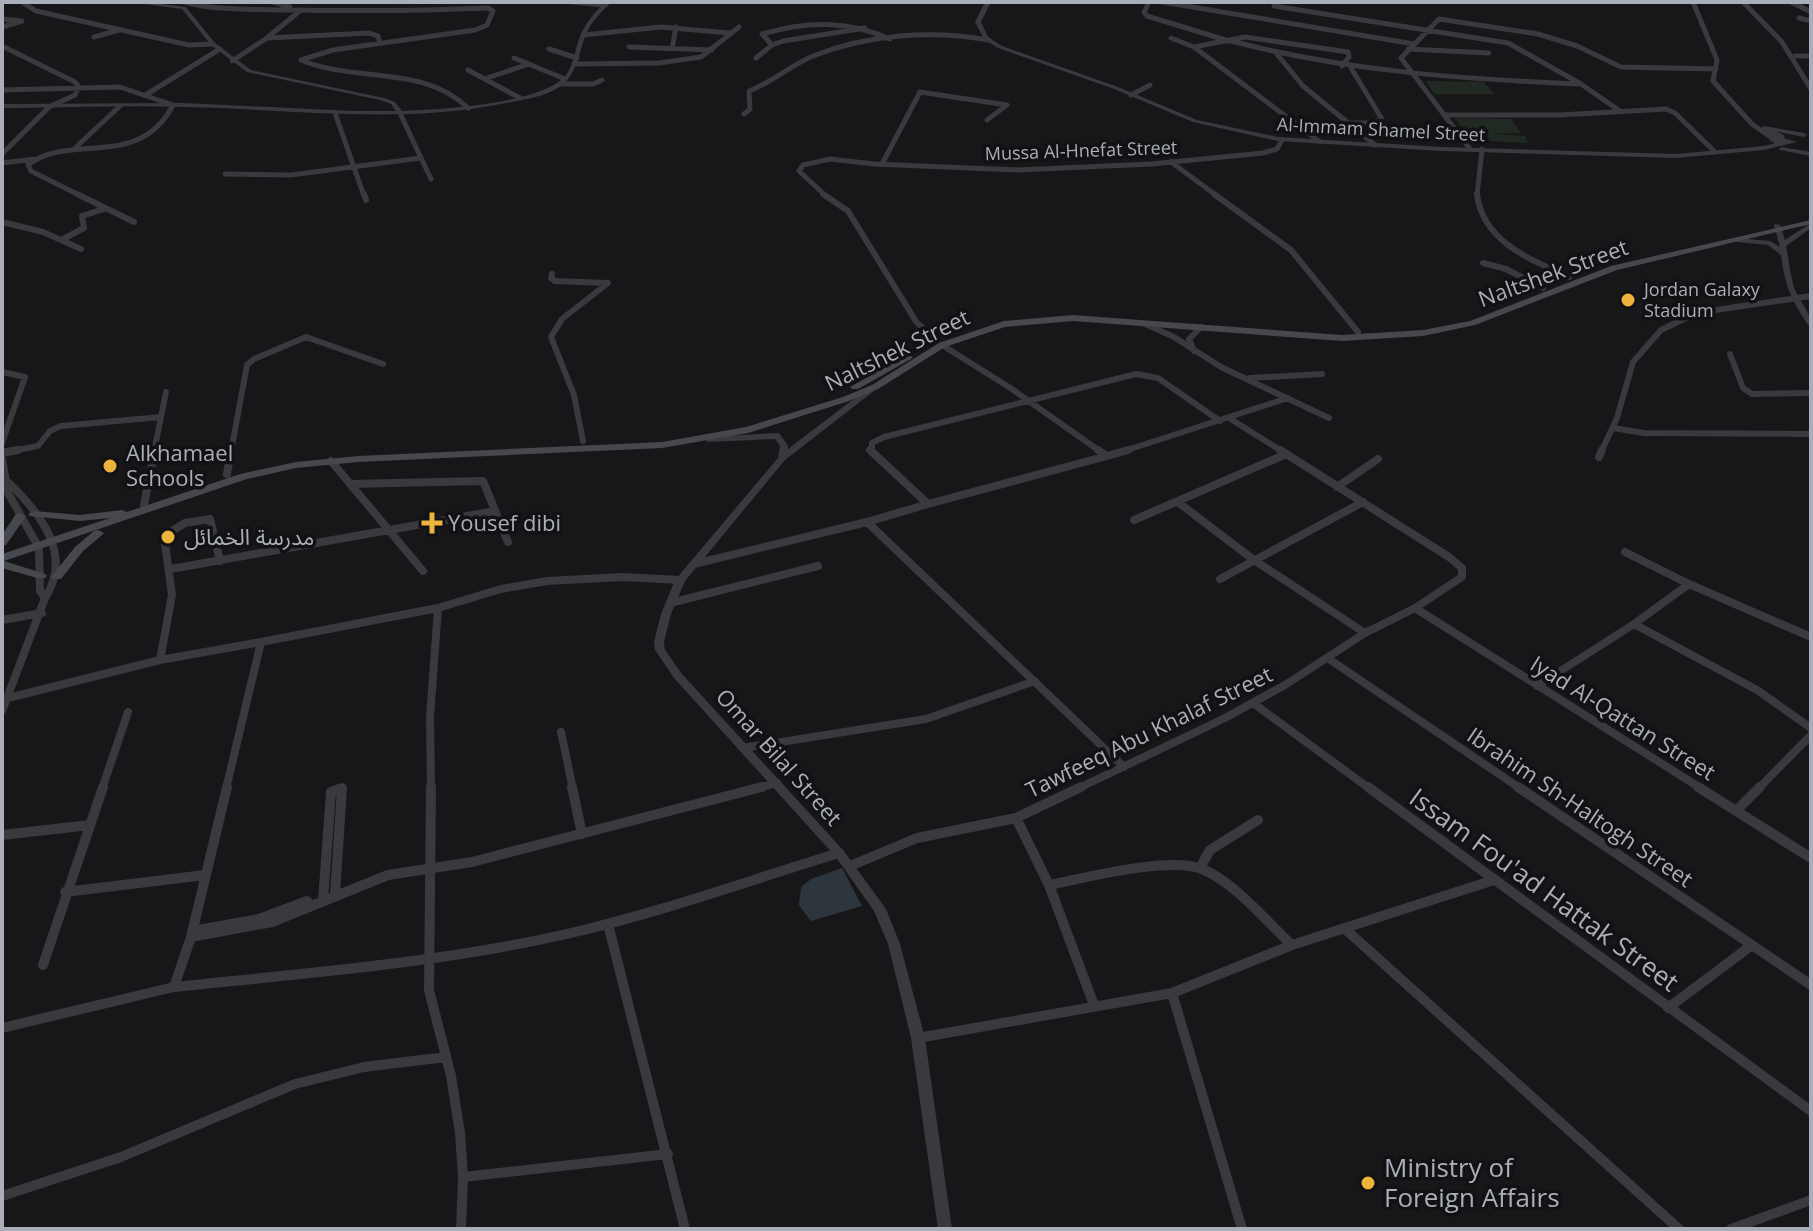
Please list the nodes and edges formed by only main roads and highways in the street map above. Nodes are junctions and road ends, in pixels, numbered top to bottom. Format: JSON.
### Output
{"nodes":[{"id":1,"x":1811,"y":222,"type":"edge"},
{"id":2,"x":1778,"y":228,"type":"junction"},
{"id":3,"x":1225,"y":326,"type":"junction"},
{"id":4,"x":939,"y":342,"type":"junction"},
{"id":5,"x":34,"y":514,"type":"road end"},
{"id":6,"x":20,"y":516,"type":"road end"},
{"id":7,"x":120,"y":517,"type":"junction"},
{"id":8,"x":2,"y":543,"type":"edge"},
{"id":9,"x":38,"y":544,"type":"junction"},
{"id":10,"x":2,"y":551,"type":"edge"},
{"id":11,"x":2,"y":558,"type":"edge"},
{"id":12,"x":2,"y":564,"type":"edge"},
{"id":13,"x":41,"y":576,"type":"road end"},
{"id":14,"x":57,"y":577,"type":"road end"}],
"edges":[{"from":1,"to":2,"type":"main road","name":"Naltshek Street"},
{"from":2,"to":3,"type":"main road","name":"Naltshek Street"},
{"from":2,"to":3,"type":"main road","name":"Naltshek Street"},
{"from":3,"to":4,"type":"main road","name":"Naltshek Street"},
{"from":3,"to":4,"type":"main road","name":"Naltshek Street"},
{"from":4,"to":7,"type":"main road","name":"Naltshek Street"},
{"from":4,"to":7,"type":"main road","name":"Naltshek Street"},
{"from":5,"to":7,"type":"main road"},
{"from":6,"to":8,"type":"main road"},
{"from":7,"to":9,"type":"main road","name":"Naltshek Street"},
{"from":7,"to":14,"type":"main road"},
{"from":9,"to":10,"type":"main road","name":"Naltshek Street"},
{"from":9,"to":11,"type":"main road","name":"Naltshek Street"},
{"from":12,"to":13,"type":"main road"}]}
